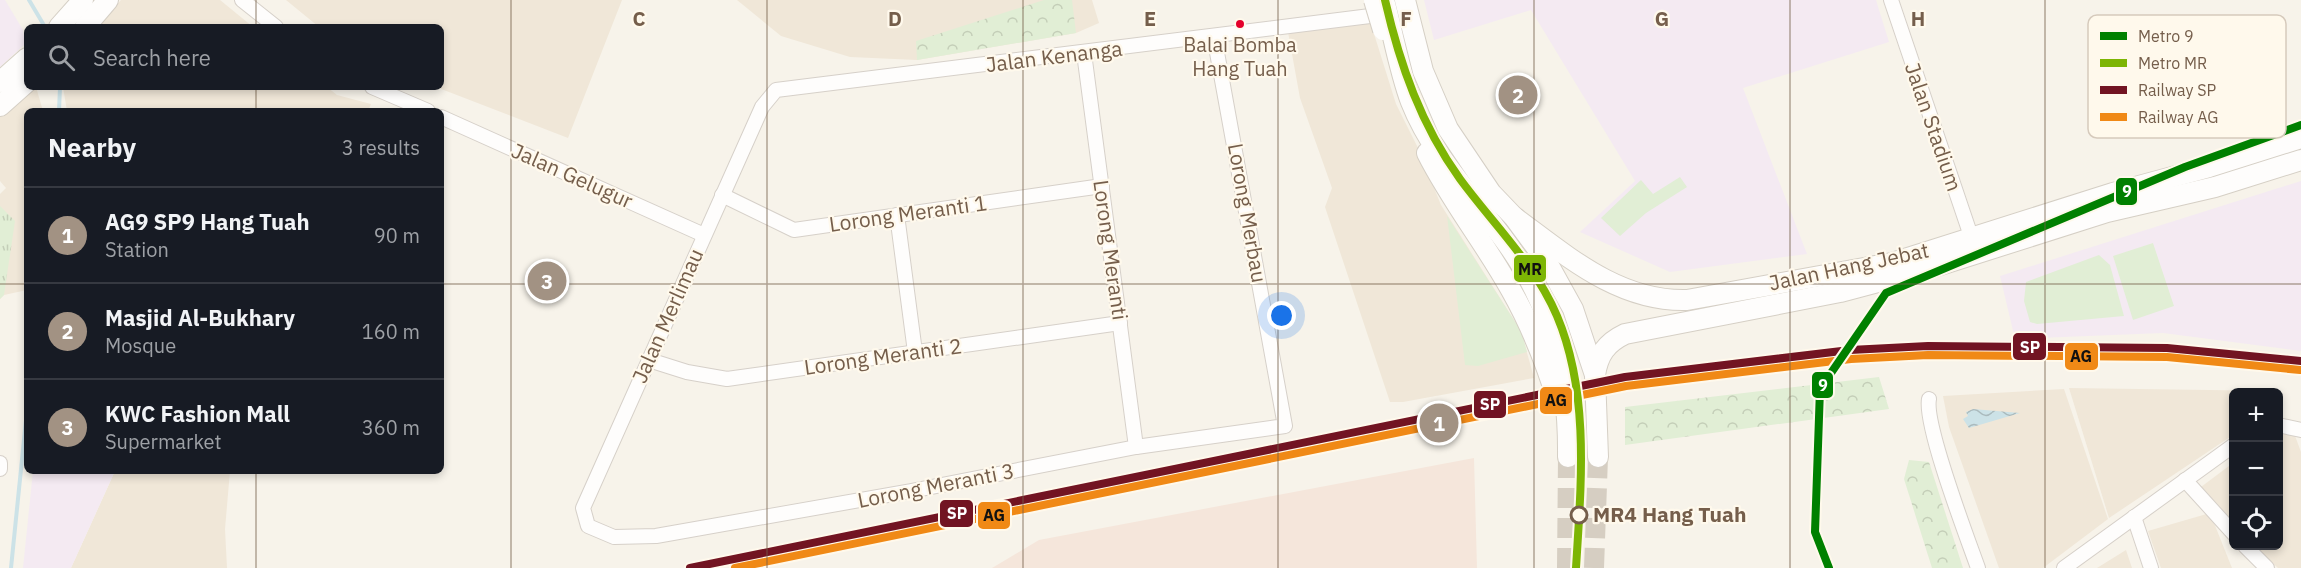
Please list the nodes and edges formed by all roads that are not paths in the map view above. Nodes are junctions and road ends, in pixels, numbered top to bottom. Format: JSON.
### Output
{"nodes":[{"id":1,"x":83,"y":0,"type":"edge"},
{"id":2,"x":108,"y":0,"type":"edge"},
{"id":3,"x":242,"y":0,"type":"edge"},
{"id":4,"x":1405,"y":0,"type":"edge"},
{"id":5,"x":1892,"y":0,"type":"edge"},
{"id":6,"x":1382,"y":5,"type":"edge"},
{"id":7,"x":62,"y":24,"type":"edge"},
{"id":8,"x":88,"y":24,"type":"edge"},
{"id":9,"x":272,"y":24,"type":"edge"},
{"id":10,"x":1214,"y":36,"type":"junction"},
{"id":11,"x":1084,"y":53,"type":"junction"},
{"id":12,"x":24,"y":61,"type":"edge"},
{"id":13,"x":0,"y":82,"type":"edge"},
{"id":14,"x":24,"y":85,"type":"edge"},
{"id":15,"x":379,"y":90,"type":"edge"},
{"id":16,"x":0,"y":106,"type":"edge"},
{"id":17,"x":762,"y":107,"type":"joint"},
{"id":18,"x":421,"y":108,"type":"edge"},
{"id":19,"x":444,"y":118,"type":"edge"},
{"id":20,"x":2301,"y":138,"type":"edge"},
{"id":21,"x":2301,"y":160,"type":"edge"},
{"id":22,"x":1102,"y":186,"type":"junction"},
{"id":23,"x":722,"y":195,"type":"junction"},
{"id":24,"x":897,"y":215,"type":"junction"},
{"id":25,"x":1514,"y":217,"type":"junction"},
{"id":26,"x":704,"y":235,"type":"junction"},
{"id":27,"x":1974,"y":245,"type":"junction"},
{"id":28,"x":1120,"y":324,"type":"junction"},
{"id":29,"x":915,"y":352,"type":"junction"},
{"id":30,"x":648,"y":360,"type":"junction"},
{"id":31,"x":1595,"y":375,"type":"junction"},
{"id":32,"x":1929,"y":399,"type":"dead end"},
{"id":33,"x":1285,"y":426,"type":"joint"},
{"id":34,"x":2283,"y":426,"type":"edge"},
{"id":35,"x":2301,"y":430,"type":"edge"},
{"id":36,"x":1569,"y":436,"type":"junction"},
{"id":37,"x":1136,"y":447,"type":"junction"},
{"id":38,"x":2229,"y":449,"type":"edge"},
{"id":39,"x":1568,"y":457,"type":"tunnel mouth"},
{"id":40,"x":1599,"y":457,"type":"tunnel mouth"},
{"id":41,"x":0,"y":463,"type":"edge"},
{"id":42,"x":0,"y":469,"type":"edge"},
{"id":43,"x":2185,"y":480,"type":"junction"},
{"id":44,"x":2134,"y":517,"type":"junction"},
{"id":45,"x":588,"y":526,"type":"joint"},
{"id":46,"x":2229,"y":528,"type":"edge"},
{"id":47,"x":2249,"y":550,"type":"edge"},
{"id":48,"x":1978,"y":568,"type":"edge"},
{"id":49,"x":2064,"y":568,"type":"edge"},
{"id":50,"x":2151,"y":568,"type":"edge"},
{"id":51,"x":2267,"y":568,"type":"edge"}],
"edges":[{"from":1,"to":7,"type":"street"},
{"from":2,"to":8,"type":"street"},
{"from":3,"to":9,"type":"street"},
{"from":4,"to":25,"type":"street"},
{"from":5,"to":27,"type":"street","name":"Jalan Stadium"},
{"from":6,"to":10,"type":"street","name":"Jalan Kenanga"},
{"from":6,"to":36,"type":"street","bridge":true},
{"from":6,"to":36,"type":"street"},
{"from":10,"to":11,"type":"street","name":"Jalan Kenanga"},
{"from":10,"to":33,"type":"street","name":"Lorong Merbau"},
{"from":11,"to":17,"type":"street","name":"Jalan Kenanga"},
{"from":11,"to":22,"type":"street","name":"Lorong Meranti"},
{"from":12,"to":13,"type":"street"},
{"from":14,"to":16,"type":"street"},
{"from":15,"to":18,"type":"street"},
{"from":17,"to":23,"type":"street","name":"Jalan Merlimau"},
{"from":19,"to":26,"type":"street","name":"Jalan Gelugur"},
{"from":20,"to":27,"type":"street","name":"Jalan Hang Jebat"},
{"from":21,"to":27,"type":"street","name":"Jalan Hang Jebat"},
{"from":22,"to":24,"type":"street","name":"Lorong Meranti 1"},
{"from":22,"to":28,"type":"street","name":"Lorong Meranti"},
{"from":23,"to":24,"type":"street","name":"Lorong Meranti 1"},
{"from":23,"to":26,"type":"street","name":"Jalan Merlimau"},
{"from":24,"to":29,"type":"street"},
{"from":25,"to":27,"type":"street","name":"Jalan Hang Jebat"},
{"from":25,"to":31,"type":"street"},
{"from":26,"to":30,"type":"street","name":"Jalan Merlimau"},
{"from":27,"to":31,"type":"street","name":"Jalan Hang Jebat"},
{"from":28,"to":29,"type":"street","name":"Lorong Meranti 2"},
{"from":28,"to":37,"type":"street","name":"Lorong Meranti"},
{"from":29,"to":30,"type":"street","name":"Lorong Meranti 2"},
{"from":30,"to":45,"type":"street","name":"Jalan Merlimau"},
{"from":31,"to":40,"type":"street"},
{"from":32,"to":48,"type":"street"},
{"from":33,"to":37,"type":"street","name":"Lorong Meranti 3"},
{"from":34,"to":35,"type":"street"},
{"from":36,"to":39,"type":"street"},
{"from":37,"to":45,"type":"street","name":"Lorong Meranti 3"},
{"from":38,"to":43,"type":"street"},
{"from":41,"to":42,"type":"street"},
{"from":43,"to":44,"type":"street"},
{"from":43,"to":46,"type":"street"},
{"from":44,"to":49,"type":"street"},
{"from":44,"to":50,"type":"street"},
{"from":47,"to":51,"type":"street"}]}
